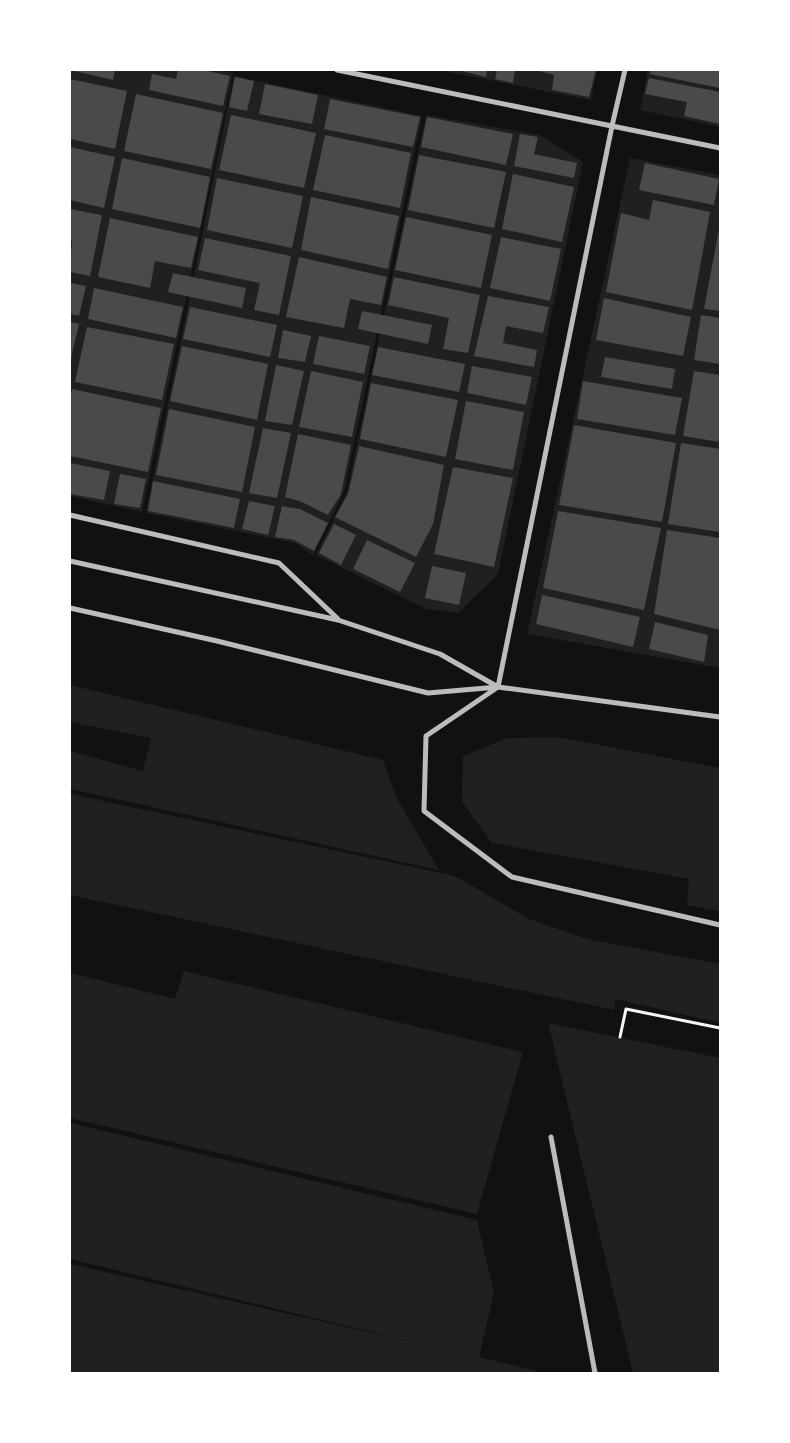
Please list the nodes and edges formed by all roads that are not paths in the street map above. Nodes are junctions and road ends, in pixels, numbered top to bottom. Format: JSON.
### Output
{"nodes":[{"id":1,"x":337,"y":70,"type":"edge"},
{"id":2,"x":625,"y":70,"type":"edge"},
{"id":3,"x":612,"y":126,"type":"junction"},
{"id":4,"x":720,"y":148,"type":"edge"},
{"id":5,"x":70,"y":515,"type":"edge"},
{"id":6,"x":70,"y":561,"type":"edge"},
{"id":7,"x":70,"y":608,"type":"edge"},
{"id":8,"x":338,"y":620,"type":"junction"},
{"id":9,"x":498,"y":686,"type":"junction"},
{"id":10,"x":720,"y":718,"type":"edge"},
{"id":11,"x":720,"y":925,"type":"edge"},
{"id":12,"x":551,"y":1137,"type":"dead end"},
{"id":13,"x":594,"y":1373,"type":"edge"}],
"edges":[{"from":1,"to":3,"type":"street"},
{"from":2,"to":3,"type":"street"},
{"from":3,"to":4,"type":"street"},
{"from":3,"to":9,"type":"street"},
{"from":5,"to":8,"type":"street"},
{"from":6,"to":8,"type":"street"},
{"from":7,"to":9,"type":"street"},
{"from":8,"to":9,"type":"street"},
{"from":9,"to":10,"type":"street"},
{"from":9,"to":11,"type":"street"},
{"from":12,"to":13,"type":"street"}]}
